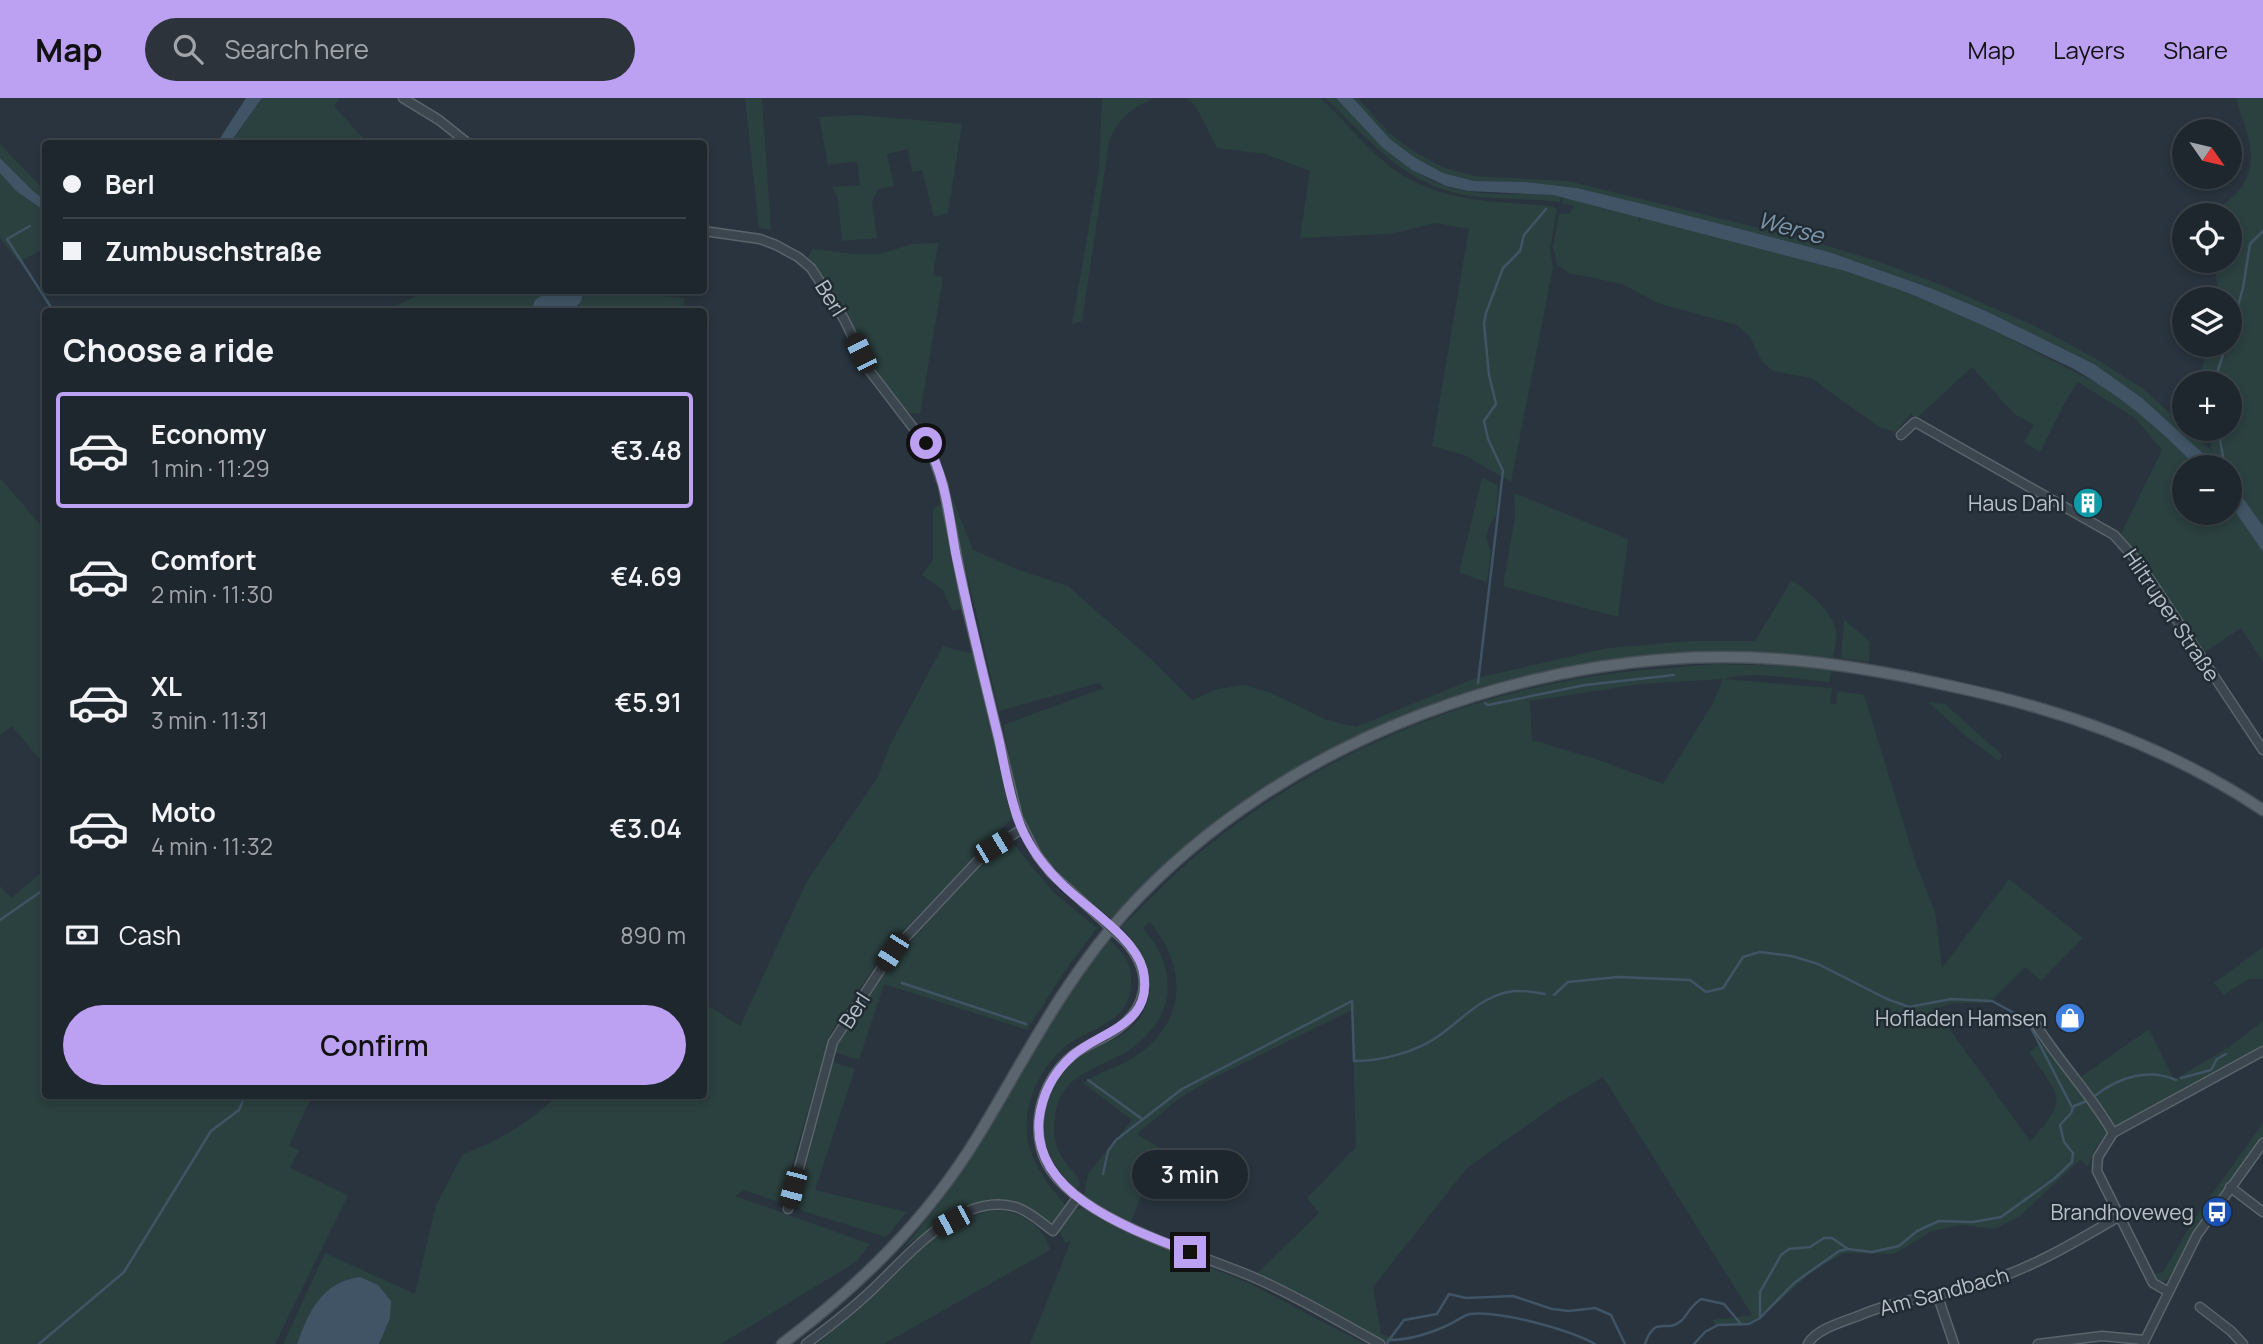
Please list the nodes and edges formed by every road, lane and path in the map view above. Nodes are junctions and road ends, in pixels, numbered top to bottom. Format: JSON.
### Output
{"nodes":[{"id":1,"x":403,"y":98,"type":"edge"},
{"id":2,"x":464,"y":140,"type":"edge"},
{"id":3,"x":707,"y":231,"type":"edge"},
{"id":4,"x":1901,"y":435,"type":"dead end"},
{"id":5,"x":2263,"y":750,"type":"edge"},
{"id":6,"x":2263,"y":810,"type":"edge"},
{"id":7,"x":1022,"y":829,"type":"junction"},
{"id":8,"x":2035,"y":1023,"type":"dead end"},
{"id":9,"x":2263,"y":1051,"type":"edge"},
{"id":10,"x":2113,"y":1133,"type":"junction"},
{"id":11,"x":2263,"y":1143,"type":"edge"},
{"id":12,"x":2230,"y":1187,"type":"junction"},
{"id":13,"x":1077,"y":1198,"type":"junction"},
{"id":14,"x":788,"y":1209,"type":"dead end"},
{"id":15,"x":2263,"y":1212,"type":"edge"},
{"id":16,"x":2118,"y":1217,"type":"junction"},
{"id":17,"x":2167,"y":1291,"type":"junction"},
{"id":18,"x":1937,"y":1294,"type":"junction"},
{"id":19,"x":2200,"y":1307,"type":"dead end"},
{"id":20,"x":2143,"y":1342,"type":"edge"},
{"id":21,"x":782,"y":1344,"type":"edge"},
{"id":22,"x":806,"y":1344,"type":"edge"},
{"id":23,"x":1380,"y":1344,"type":"edge"},
{"id":24,"x":1808,"y":1344,"type":"edge"},
{"id":25,"x":1954,"y":1344,"type":"edge"},
{"id":26,"x":2038,"y":1344,"type":"edge"},
{"id":27,"x":2243,"y":1344,"type":"edge"}],
"edges":[{"from":1,"to":2,"type":"street"},
{"from":3,"to":7,"type":"street","name":"Berl"},
{"from":4,"to":5,"type":"street","name":"Hiltruper Straße"},
{"from":6,"to":21,"type":"main road"},
{"from":7,"to":13,"type":"street","name":"Berl","bridge":true},
{"from":7,"to":14,"type":"street","name":"Berl"},
{"from":8,"to":10,"type":"street"},
{"from":9,"to":10,"type":"street"},
{"from":10,"to":16,"type":"street"},
{"from":11,"to":12,"type":"street"},
{"from":12,"to":15,"type":"street"},
{"from":12,"to":17,"type":"street"},
{"from":13,"to":22,"type":"street"},
{"from":13,"to":23,"type":"street"},
{"from":16,"to":17,"type":"street"},
{"from":16,"to":18,"type":"street","name":"Am Sandbach"},
{"from":17,"to":20,"type":"street"},
{"from":18,"to":24,"type":"street","name":"Am Sandbach"},
{"from":18,"to":25,"type":"street"},
{"from":19,"to":27,"type":"street"},
{"from":20,"to":26,"type":"street"}]}
